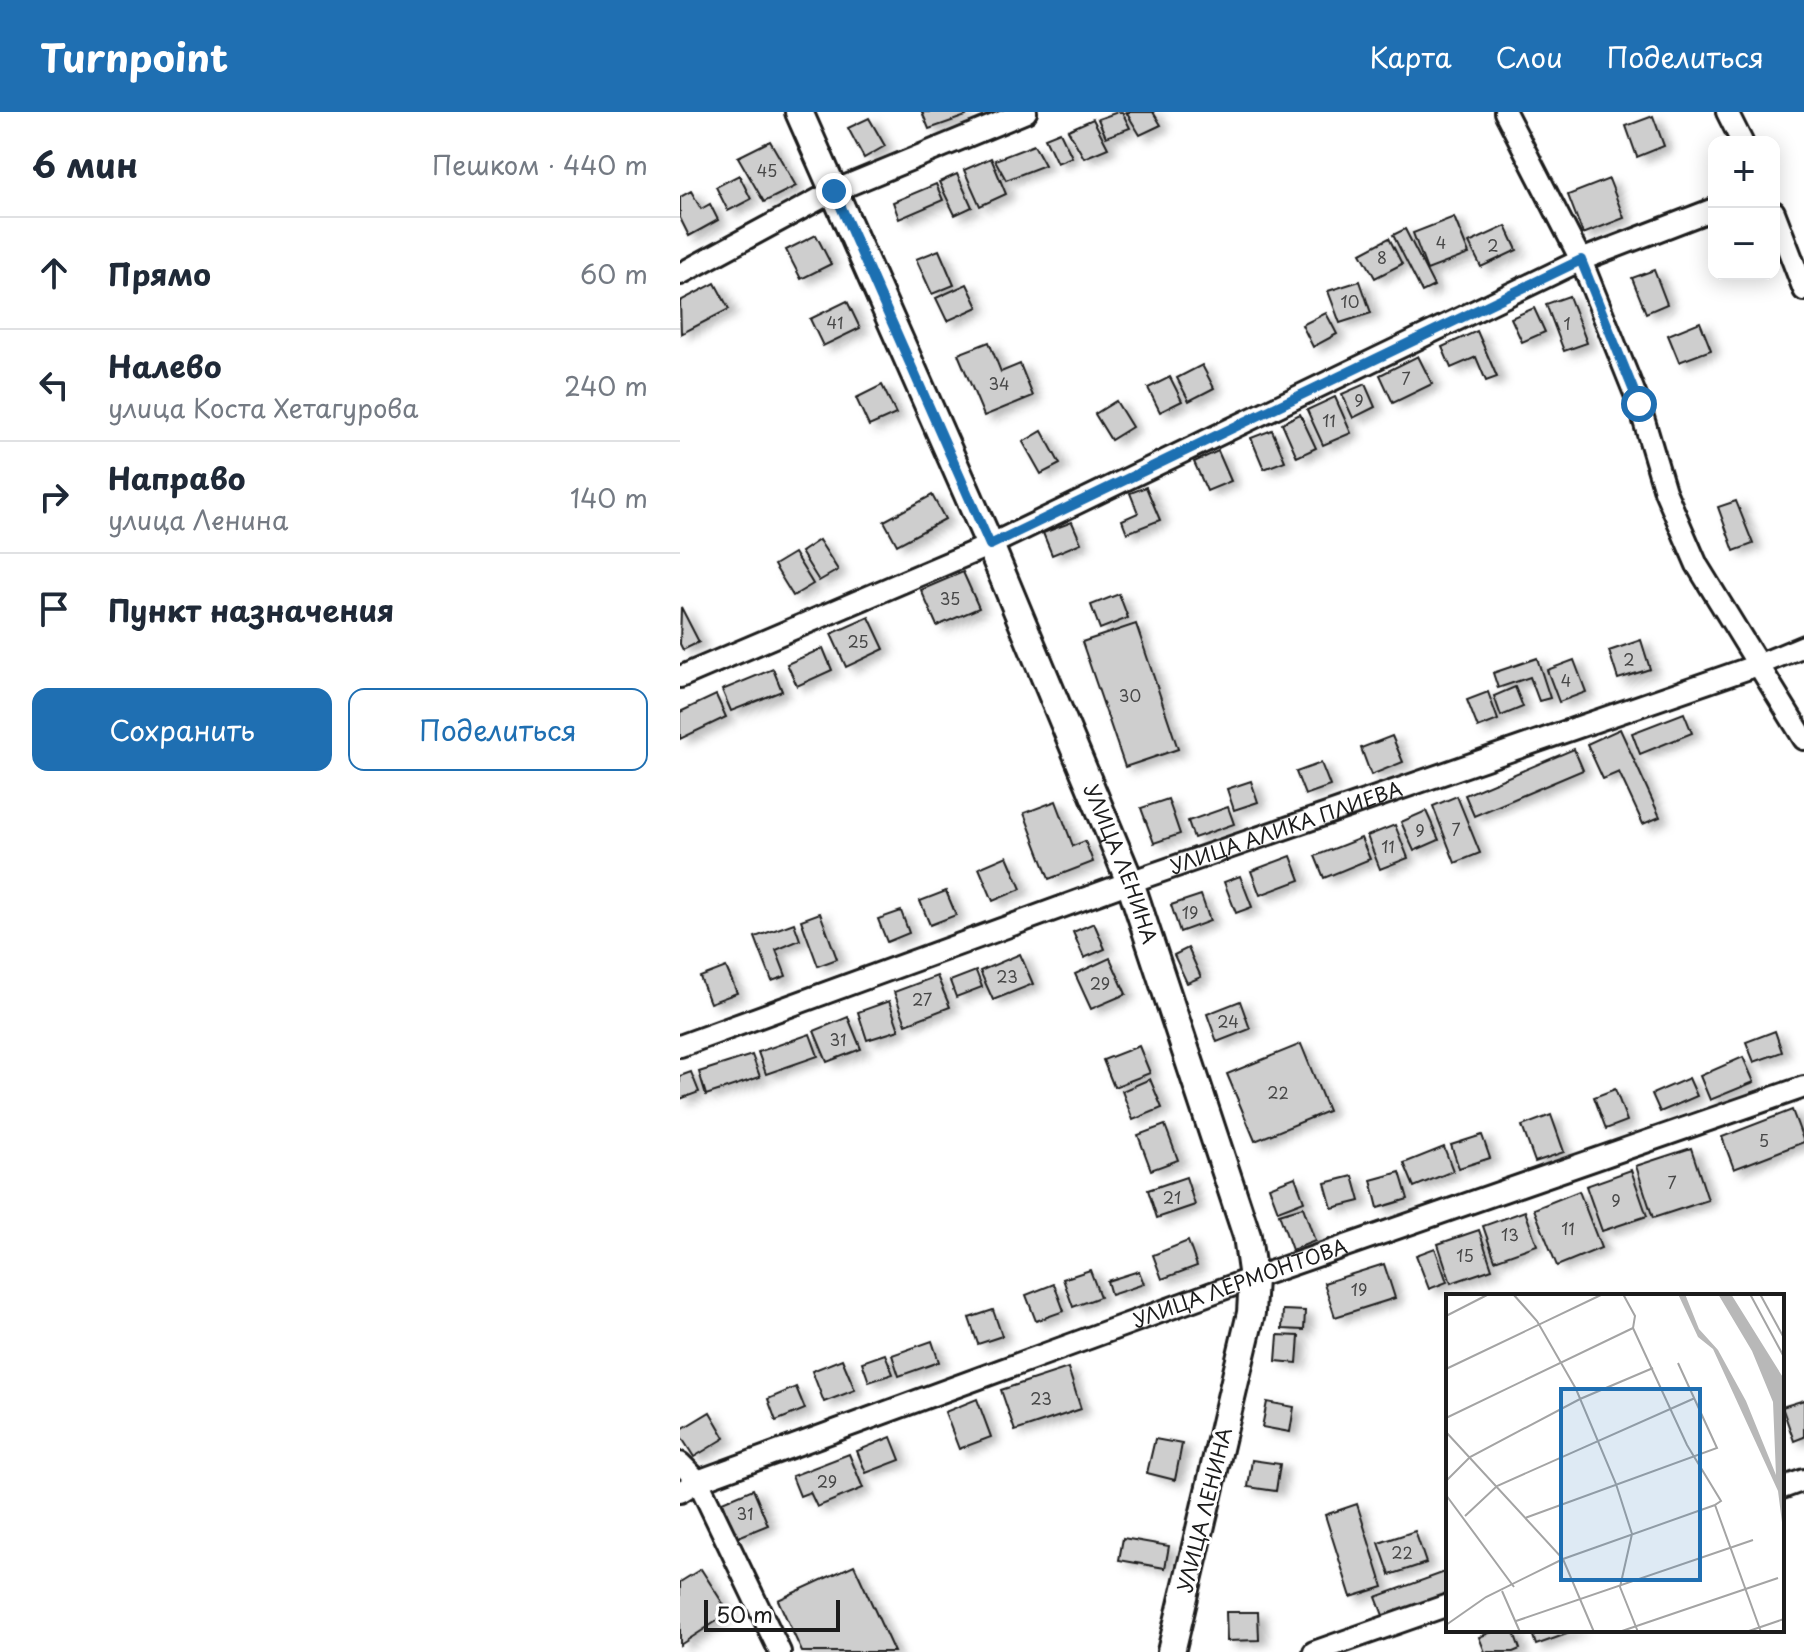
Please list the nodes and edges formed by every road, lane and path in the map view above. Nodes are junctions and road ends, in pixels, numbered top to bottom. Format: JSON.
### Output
{"nodes":[{"id":1,"x":799,"y":112,"type":"edge"},
{"id":2,"x":1026,"y":112,"type":"edge"},
{"id":3,"x":1505,"y":112,"type":"edge"},
{"id":4,"x":1727,"y":112,"type":"edge"},
{"id":5,"x":1739,"y":136,"type":"edge"},
{"id":6,"x":834,"y":191,"type":"junction"},
{"id":7,"x":1708,"y":211,"type":"edge"},
{"id":8,"x":1780,"y":228,"type":"edge"},
{"id":9,"x":1581,"y":260,"type":"junction"},
{"id":10,"x":680,"y":274,"type":"edge"},
{"id":11,"x":1804,"y":290,"type":"edge"},
{"id":12,"x":990,"y":545,"type":"junction"},
{"id":13,"x":1804,"y":646,"type":"edge"},
{"id":14,"x":1758,"y":665,"type":"junction"},
{"id":15,"x":680,"y":677,"type":"edge"},
{"id":16,"x":1804,"y":739,"type":"edge"},
{"id":17,"x":1130,"y":882,"type":"junction"},
{"id":18,"x":680,"y":1046,"type":"edge"},
{"id":19,"x":1804,"y":1087,"type":"edge"},
{"id":20,"x":1253,"y":1278,"type":"junction"},
{"id":21,"x":680,"y":1463,"type":"edge"},
{"id":22,"x":1804,"y":1480,"type":"edge"},
{"id":23,"x":689,"y":1486,"type":"edge"},
{"id":24,"x":1784,"y":1487,"type":"edge"},
{"id":25,"x":1446,"y":1606,"type":"edge"},
{"id":26,"x":780,"y":1652,"type":"edge"},
{"id":27,"x":1171,"y":1652,"type":"edge"},
{"id":28,"x":1314,"y":1652,"type":"edge"}],
"edges":[{"from":1,"to":6,"type":"street","name":"УЛИЦА ЛЕНИНА"},
{"from":2,"to":6,"type":"street"},
{"from":3,"to":9,"type":"street"},
{"from":4,"to":5,"type":"street"},
{"from":6,"to":10,"type":"street"},
{"from":6,"to":12,"type":"street","name":"УЛИЦА ЛЕНИНА"},
{"from":7,"to":9,"type":"street"},
{"from":8,"to":11,"type":"street"},
{"from":9,"to":12,"type":"street"},
{"from":9,"to":14,"type":"street"},
{"from":12,"to":15,"type":"street"},
{"from":12,"to":17,"type":"street","name":"УЛИЦА ЛЕНИНА"},
{"from":13,"to":14,"type":"street","name":"УЛИЦА АЛИКА ПЛИЕВА"},
{"from":14,"to":16,"type":"street"},
{"from":14,"to":17,"type":"street","name":"УЛИЦА АЛИКА ПЛИЕВА"},
{"from":17,"to":18,"type":"street","name":"УЛИЦА АЛИКА ПЛИЕВА"},
{"from":17,"to":20,"type":"street","name":"УЛИЦА ЛЕНИНА"},
{"from":19,"to":20,"type":"street","name":"УЛИЦА ЛЕРМОНТОВА"},
{"from":20,"to":23,"type":"street","name":"УЛИЦА ЛЕРМОНТОВА"},
{"from":20,"to":27,"type":"street","name":"УЛИЦА ЛЕНИНА"},
{"from":21,"to":23,"type":"street"},
{"from":22,"to":24,"type":"street"},
{"from":23,"to":26,"type":"street"},
{"from":25,"to":28,"type":"street"}]}
